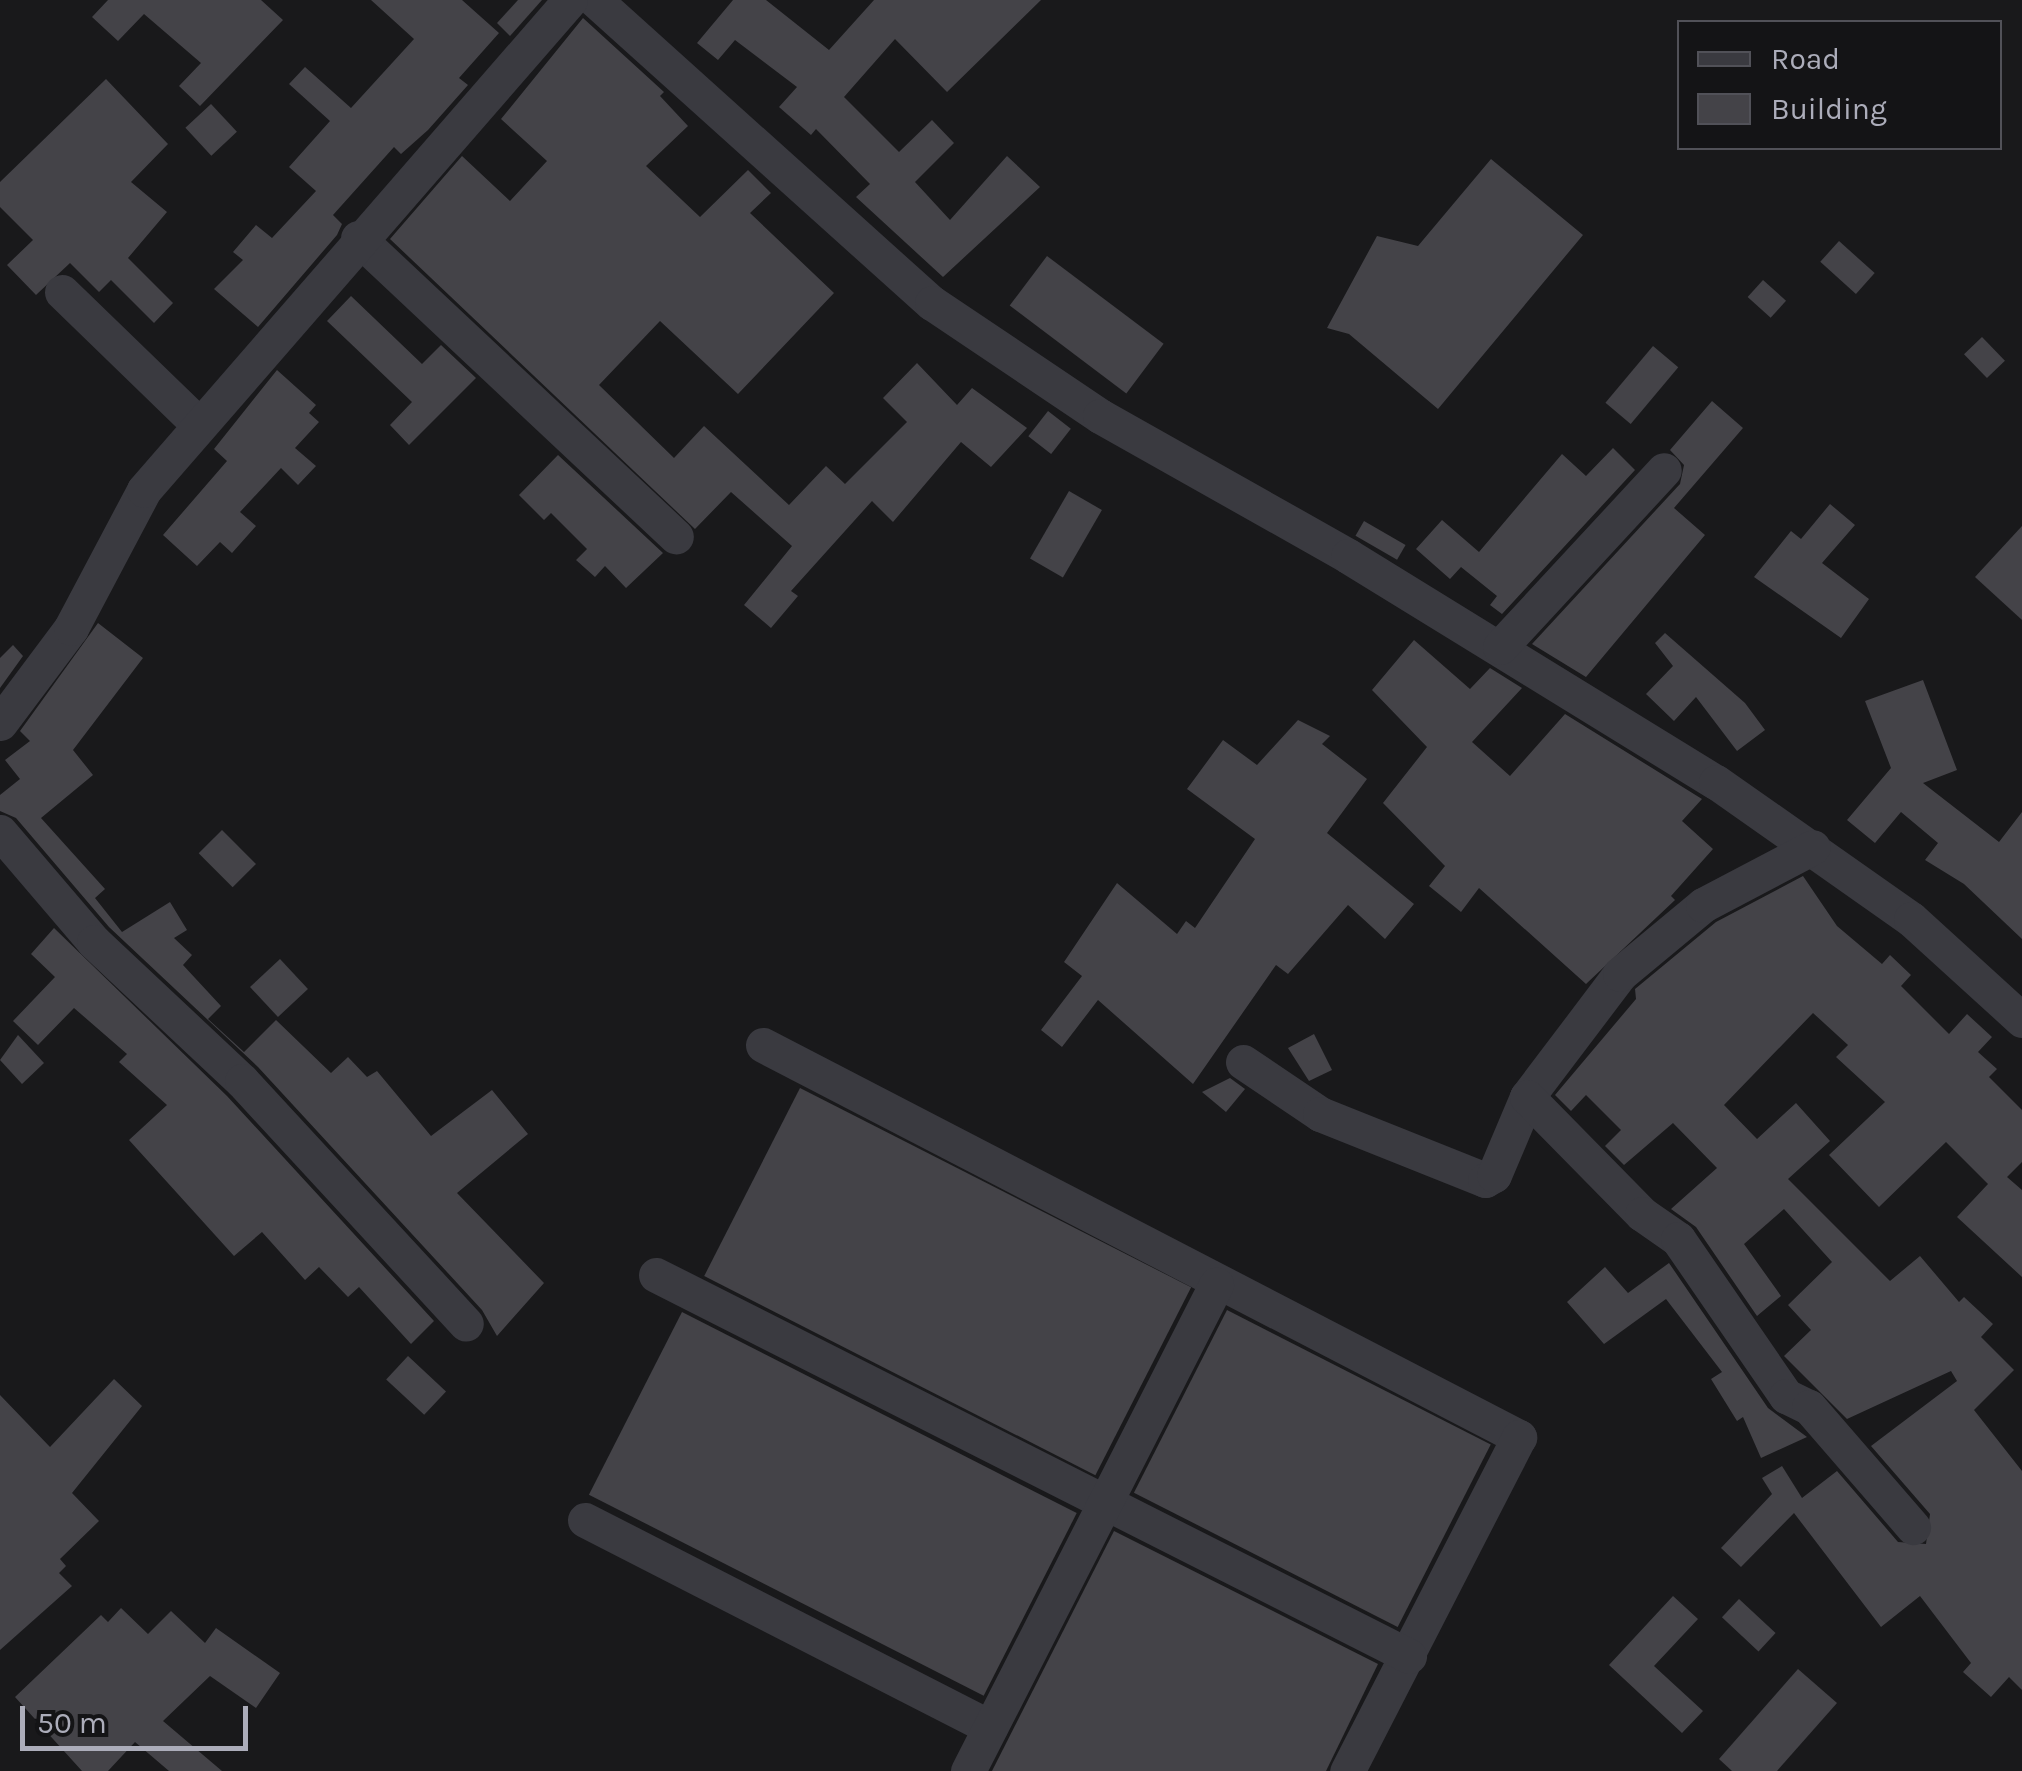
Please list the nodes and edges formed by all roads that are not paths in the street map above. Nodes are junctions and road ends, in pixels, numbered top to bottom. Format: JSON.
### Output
{"nodes":[{"id":1,"x":570,"y":0,"type":"edge"},
{"id":2,"x":595,"y":0,"type":"edge"},
{"id":3,"x":358,"y":238,"type":"junction"},
{"id":4,"x":62,"y":292,"type":"dead end"},
{"id":5,"x":197,"y":423,"type":"junction"},
{"id":6,"x":1664,"y":470,"type":"dead end"},
{"id":7,"x":676,"y":537,"type":"dead end"},
{"id":8,"x":1500,"y":648,"type":"junction"},
{"id":9,"x":0,"y":723,"type":"edge"},
{"id":10,"x":0,"y":832,"type":"edge"},
{"id":11,"x":1813,"y":847,"type":"junction"},
{"id":12,"x":2022,"y":1020,"type":"edge"},
{"id":13,"x":764,"y":1045,"type":"dead end"},
{"id":14,"x":1243,"y":1062,"type":"dead end"},
{"id":15,"x":1526,"y":1097,"type":"junction"},
{"id":16,"x":656,"y":1275,"type":"dead end"},
{"id":17,"x":1216,"y":1285,"type":"junction"},
{"id":18,"x":466,"y":1324,"type":"dead end"},
{"id":19,"x":1107,"y":1506,"type":"junction"},
{"id":20,"x":585,"y":1520,"type":"dead end"},
{"id":21,"x":1913,"y":1526,"type":"dead end"},
{"id":22,"x":1409,"y":1656,"type":"junction"},
{"id":23,"x":990,"y":1727,"type":"junction"},
{"id":24,"x":968,"y":1771,"type":"edge"},
{"id":25,"x":1347,"y":1771,"type":"edge"}],
"edges":[{"from":1,"to":3,"type":"street"},
{"from":2,"to":8,"type":"street"},
{"from":3,"to":5,"type":"street"},
{"from":3,"to":7,"type":"street"},
{"from":4,"to":5,"type":"street"},
{"from":5,"to":9,"type":"street"},
{"from":6,"to":8,"type":"street"},
{"from":8,"to":11,"type":"street"},
{"from":10,"to":18,"type":"street"},
{"from":11,"to":12,"type":"street"},
{"from":11,"to":15,"type":"street"},
{"from":13,"to":17,"type":"street"},
{"from":14,"to":15,"type":"street"},
{"from":15,"to":21,"type":"street"},
{"from":16,"to":19,"type":"street"},
{"from":17,"to":19,"type":"street"},
{"from":17,"to":22,"type":"street"},
{"from":19,"to":22,"type":"street"},
{"from":19,"to":23,"type":"street"},
{"from":20,"to":23,"type":"street"},
{"from":22,"to":25,"type":"street"},
{"from":23,"to":24,"type":"street"}]}
